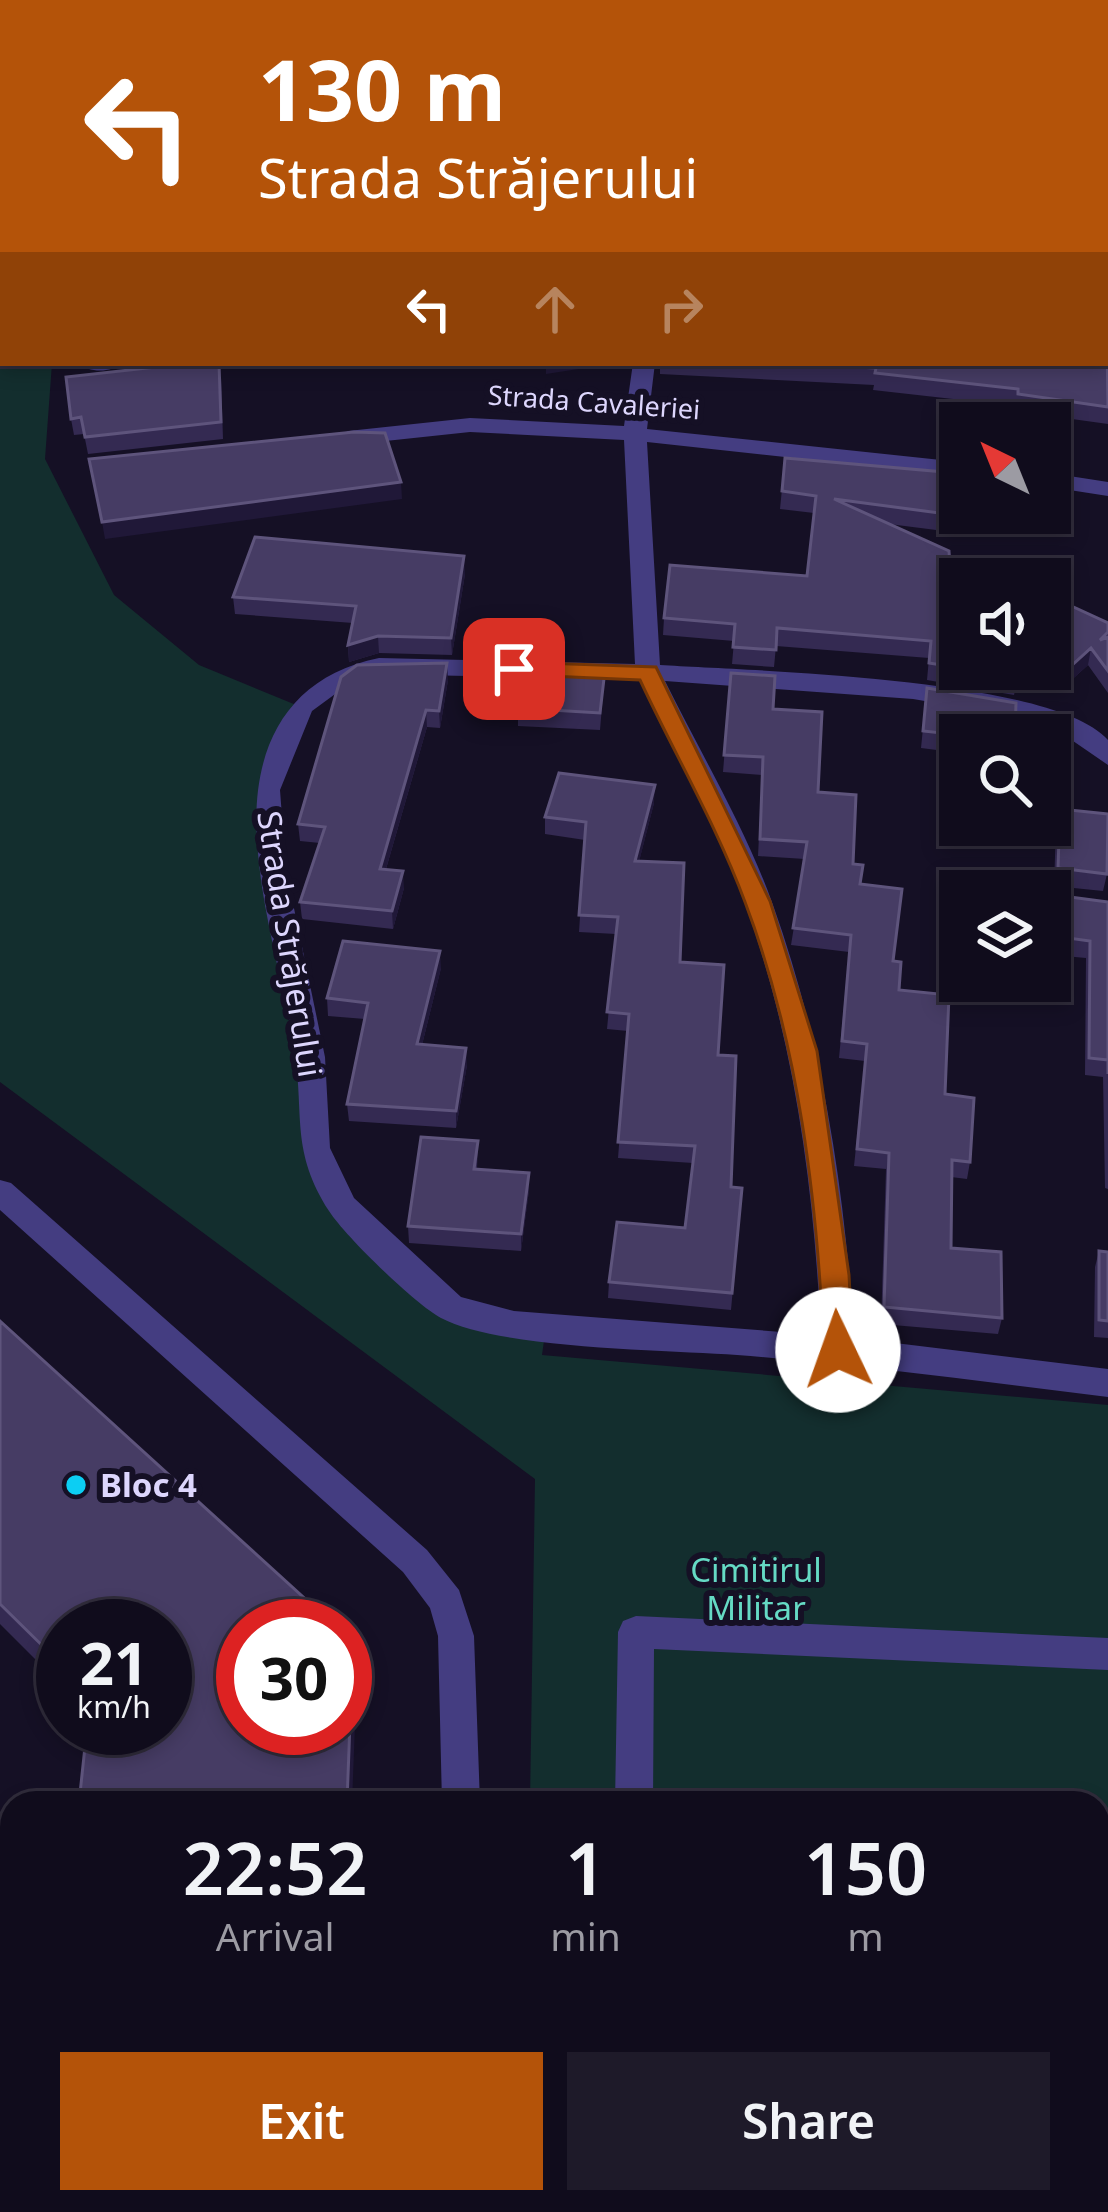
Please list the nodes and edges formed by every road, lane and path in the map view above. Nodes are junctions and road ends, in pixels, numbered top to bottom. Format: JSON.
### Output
{"nodes":[{"id":1,"x":644,"y":366,"type":"edge"},
{"id":2,"x":635,"y":432,"type":"junction"},
{"id":3,"x":332,"y":440,"type":"edge"},
{"id":4,"x":939,"y":467,"type":"edge"},
{"id":5,"x":1071,"y":483,"type":"edge"},
{"id":6,"x":1108,"y":488,"type":"edge"},
{"id":7,"x":648,"y":673,"type":"junction"},
{"id":8,"x":1108,"y":756,"type":"edge"},
{"id":9,"x":0,"y":1192,"type":"edge"},
{"id":10,"x":838,"y":1350,"type":"junction"},
{"id":11,"x":1108,"y":1382,"type":"edge"},
{"id":12,"x":1108,"y":1654,"type":"edge"},
{"id":13,"x":461,"y":1791,"type":"edge"},
{"id":14,"x":634,"y":1791,"type":"edge"}],
"edges":[{"from":1,"to":2,"type":"street"},
{"from":2,"to":3,"type":"street","name":"Strada Cavaleriei"},
{"from":2,"to":4,"type":"street","name":"Strada Cavaleriei"},
{"from":2,"to":7,"type":"street"},
{"from":5,"to":6,"type":"street"},
{"from":7,"to":8,"type":"street","name":"Strada Străjerului"},
{"from":7,"to":10,"type":"street"},
{"from":7,"to":10,"type":"street","name":"Strada Străjerului"},
{"from":9,"to":13,"type":"street"},
{"from":10,"to":11,"type":"street","name":"Strada Străjerului"},
{"from":12,"to":14,"type":"street"}]}
